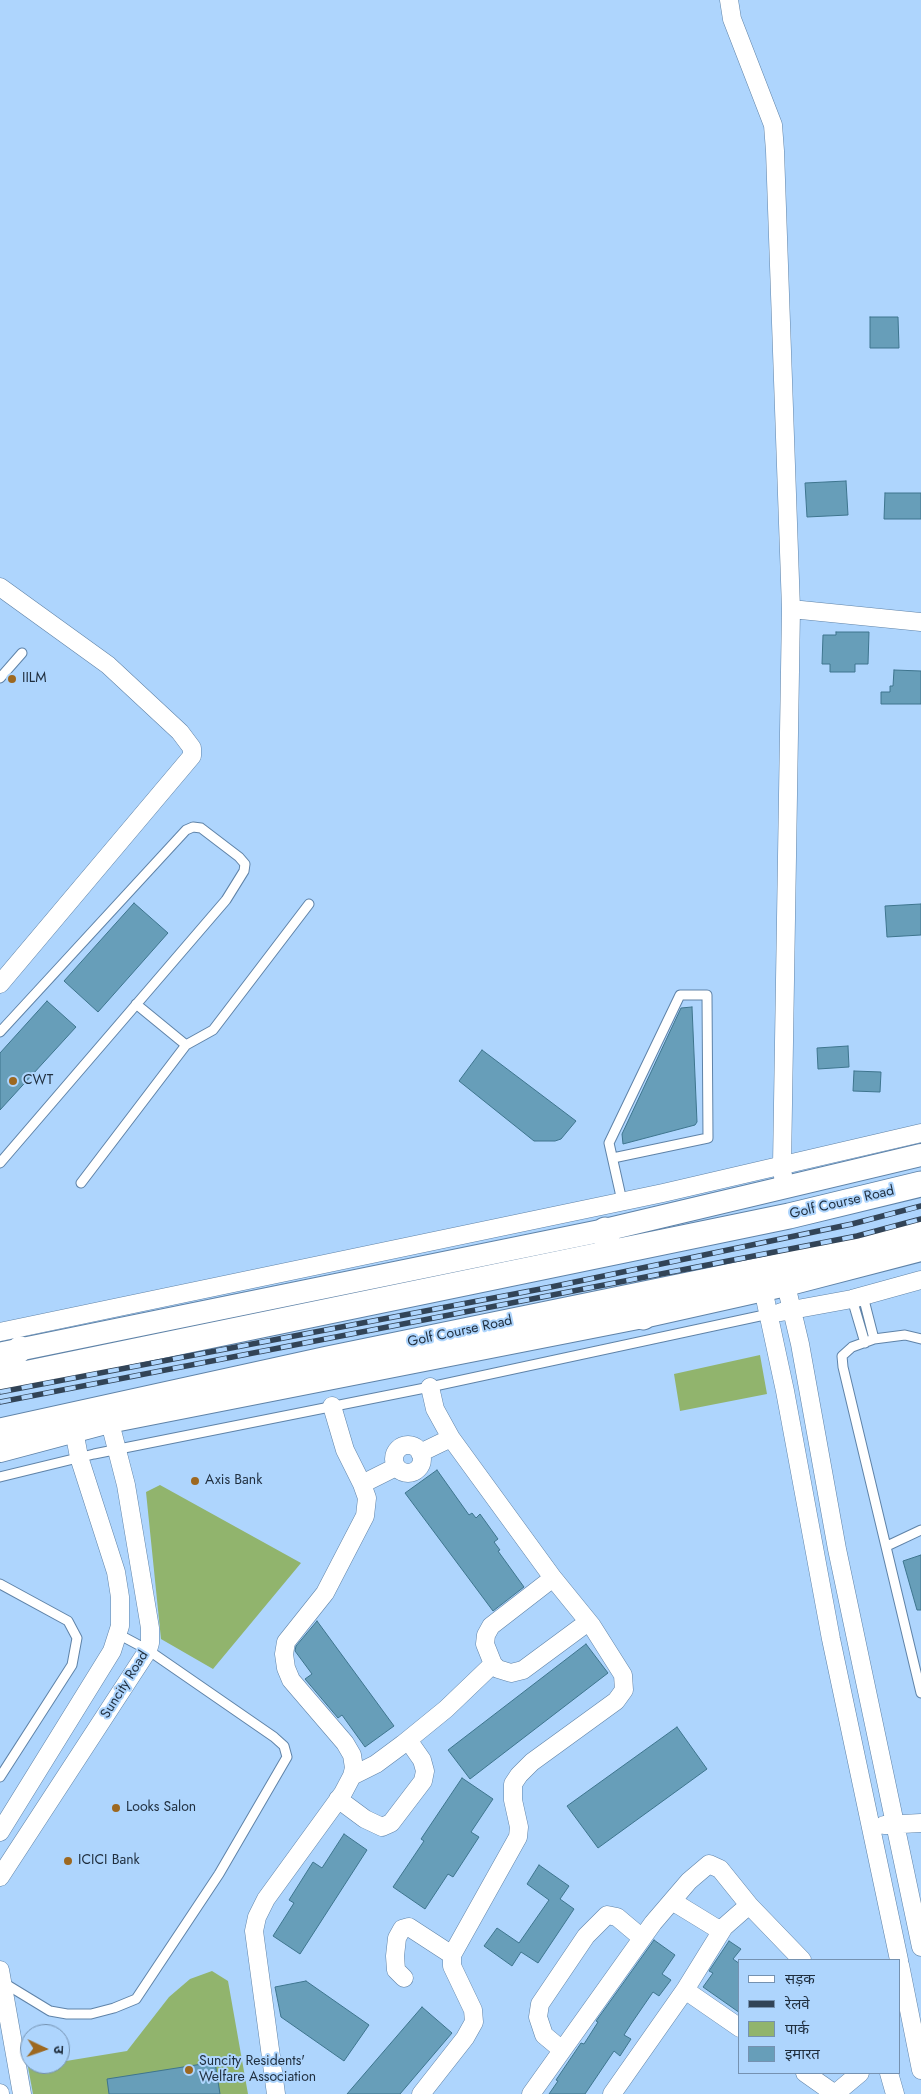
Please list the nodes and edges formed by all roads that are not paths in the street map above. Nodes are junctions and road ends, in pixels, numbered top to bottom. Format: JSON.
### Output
{"nodes":[{"id":1,"x":728,"y":0,"type":"edge"},
{"id":2,"x":0,"y":587,"type":"edge"},
{"id":3,"x":792,"y":609,"type":"junction"},
{"id":4,"x":921,"y":622,"type":"edge"},
{"id":5,"x":22,"y":653,"type":"dead end"},
{"id":6,"x":0,"y":678,"type":"edge"},
{"id":7,"x":308,"y":904,"type":"dead end"},
{"id":8,"x":0,"y":984,"type":"edge"},
{"id":9,"x":136,"y":1004,"type":"junction"},
{"id":10,"x":0,"y":1032,"type":"edge"},
{"id":11,"x":186,"y":1045,"type":"junction"},
{"id":12,"x":921,"y":1133,"type":"edge"},
{"id":13,"x":921,"y":1155,"type":"edge"},
{"id":14,"x":613,"y":1158,"type":"junction"},
{"id":15,"x":0,"y":1163,"type":"edge"},
{"id":16,"x":782,"y":1165,"type":"junction"},
{"id":17,"x":81,"y":1183,"type":"dead end"},
{"id":18,"x":921,"y":1184,"type":"edge"},
{"id":19,"x":784,"y":1187,"type":"junction"},
{"id":20,"x":622,"y":1202,"type":"junction"},
{"id":21,"x":921,"y":1234,"type":"edge"},
{"id":22,"x":607,"y":1242,"type":"junction"},
{"id":23,"x":921,"y":1250,"type":"edge"},
{"id":24,"x":921,"y":1280,"type":"edge"},
{"id":25,"x":786,"y":1285,"type":"junction"},
{"id":26,"x":763,"y":1289,"type":"junction"},
{"id":27,"x":641,"y":1306,"type":"junction"},
{"id":28,"x":860,"y":1306,"type":"junction"},
{"id":29,"x":793,"y":1310,"type":"junction"},
{"id":30,"x":769,"y":1314,"type":"junction"},
{"id":31,"x":0,"y":1332,"type":"edge"},
{"id":32,"x":874,"y":1339,"type":"junction"},
{"id":33,"x":921,"y":1340,"type":"edge"},
{"id":34,"x":865,"y":1342,"type":"junction"},
{"id":35,"x":10,"y":1351,"type":"edge"},
{"id":36,"x":0,"y":1367,"type":"edge"},
{"id":37,"x":0,"y":1379,"type":"edge"},
{"id":38,"x":430,"y":1387,"type":"junction"},
{"id":39,"x":332,"y":1406,"type":"junction"},
{"id":40,"x":107,"y":1414,"type":"junction"},
{"id":41,"x":73,"y":1423,"type":"junction"},
{"id":42,"x":0,"y":1431,"type":"edge"},
{"id":43,"x":450,"y":1438,"type":"junction"},
{"id":44,"x":117,"y":1450,"type":"junction"},
{"id":45,"x":0,"y":1451,"type":"edge"},
{"id":46,"x":79,"y":1457,"type":"junction"},
{"id":47,"x":0,"y":1478,"type":"edge"},
{"id":48,"x":362,"y":1484,"type":"junction"},
{"id":49,"x":921,"y":1530,"type":"edge"},
{"id":50,"x":887,"y":1546,"type":"junction"},
{"id":51,"x":837,"y":1549,"type":"junction"},
{"id":52,"x":814,"y":1554,"type":"junction"},
{"id":53,"x":553,"y":1578,"type":"junction"},
{"id":54,"x":0,"y":1584,"type":"edge"},
{"id":55,"x":588,"y":1622,"type":"junction"},
{"id":56,"x":854,"y":1633,"type":"junction"},
{"id":57,"x":118,"y":1634,"type":"junction"},
{"id":58,"x":831,"y":1639,"type":"junction"},
{"id":59,"x":148,"y":1650,"type":"junction"},
{"id":60,"x":493,"y":1664,"type":"junction"},
{"id":61,"x":921,"y":1693,"type":"edge"},
{"id":62,"x":408,"y":1740,"type":"junction"},
{"id":63,"x":352,"y":1776,"type":"junction"},
{"id":64,"x":0,"y":1777,"type":"edge"},
{"id":65,"x":338,"y":1799,"type":"junction"},
{"id":66,"x":921,"y":1823,"type":"edge"},
{"id":67,"x":896,"y":1824,"type":"junction"},
{"id":68,"x":871,"y":1826,"type":"junction"},
{"id":69,"x":0,"y":1832,"type":"edge"},
{"id":70,"x":0,"y":1877,"type":"edge"},
{"id":71,"x":672,"y":1900,"type":"junction"},
{"id":72,"x":749,"y":1905,"type":"junction"},
{"id":73,"x":917,"y":1909,"type":"edge"},
{"id":74,"x":889,"y":1912,"type":"junction"},
{"id":75,"x":721,"y":1931,"type":"junction"},
{"id":76,"x":642,"y":1938,"type":"junction"},
{"id":77,"x":921,"y":1946,"type":"edge"},
{"id":78,"x":452,"y":1955,"type":"junction"},
{"id":79,"x":801,"y":1959,"type":"edge"},
{"id":80,"x":899,"y":1959,"type":"edge"},
{"id":81,"x":901,"y":1970,"type":"edge"},
{"id":82,"x":1,"y":1976,"type":"edge"},
{"id":83,"x":404,"y":1978,"type":"dead end"},
{"id":84,"x":685,"y":1990,"type":"junction"},
{"id":85,"x":738,"y":2027,"type":"edge"},
{"id":86,"x":562,"y":2050,"type":"junction"},
{"id":87,"x":921,"y":2070,"type":"edge"},
{"id":88,"x":806,"y":2074,"type":"edge"},
{"id":89,"x":859,"y":2074,"type":"edge"},
{"id":90,"x":888,"y":2074,"type":"edge"},
{"id":91,"x":22,"y":2094,"type":"edge"},
{"id":92,"x":276,"y":2094,"type":"edge"},
{"id":93,"x":421,"y":2094,"type":"edge"},
{"id":94,"x":531,"y":2094,"type":"edge"},
{"id":95,"x":612,"y":2094,"type":"edge"},
{"id":96,"x":835,"y":2094,"type":"edge"},
{"id":97,"x":895,"y":2094,"type":"edge"}],
"edges":[{"from":1,"to":3,"type":"street"},
{"from":2,"to":8,"type":"street"},
{"from":3,"to":4,"type":"street"},
{"from":3,"to":16,"type":"street"},
{"from":5,"to":6,"type":"lane"},
{"from":7,"to":11,"type":"lane"},
{"from":9,"to":10,"type":"lane"},
{"from":9,"to":11,"type":"lane"},
{"from":9,"to":15,"type":"lane"},
{"from":11,"to":17,"type":"lane"},
{"from":12,"to":16,"type":"street"},
{"from":13,"to":19,"type":"street"},
{"from":14,"to":14,"type":"lane"},
{"from":14,"to":20,"type":"lane"},
{"from":16,"to":19,"type":"street"},
{"from":16,"to":20,"type":"street"},
{"from":18,"to":22,"type":"main road","name":"Golf Course Road"},
{"from":19,"to":22,"type":"street"},
{"from":20,"to":31,"type":"street"},
{"from":21,"to":27,"type":"main road","name":"Golf Course Road"},
{"from":22,"to":35,"type":"street"},
{"from":22,"to":37,"type":"main road","name":"Golf Course Road"},
{"from":23,"to":25,"type":"street"},
{"from":24,"to":28,"type":"street"},
{"from":25,"to":26,"type":"street"},
{"from":25,"to":29,"type":"street"},
{"from":26,"to":27,"type":"street"},
{"from":26,"to":30,"type":"street"},
{"from":27,"to":40,"type":"main road","name":"Golf Course Road"},
{"from":28,"to":29,"type":"street"},
{"from":28,"to":32,"type":"lane"},
{"from":28,"to":34,"type":"lane"},
{"from":29,"to":30,"type":"street"},
{"from":29,"to":51,"type":"street"},
{"from":30,"to":38,"type":"lane"},
{"from":30,"to":52,"type":"street"},
{"from":32,"to":33,"type":"lane"},
{"from":32,"to":34,"type":"lane"},
{"from":34,"to":50,"type":"lane"},
{"from":35,"to":36,"type":"main road"},
{"from":38,"to":39,"type":"lane"},
{"from":38,"to":43,"type":"street"},
{"from":39,"to":44,"type":"lane"},
{"from":39,"to":48,"type":"street"},
{"from":40,"to":41,"type":"main road","name":"Golf Course Road"},
{"from":40,"to":44,"type":"street","name":"Suncity Road"},
{"from":41,"to":42,"type":"main road","name":"Golf Course Road"},
{"from":41,"to":45,"type":"street"},
{"from":41,"to":46,"type":"street","name":"Suncity Road"},
{"from":43,"to":48,"type":"street"},
{"from":43,"to":53,"type":"street"},
{"from":44,"to":46,"type":"lane"},
{"from":44,"to":59,"type":"street","name":"Suncity Road"},
{"from":46,"to":47,"type":"lane"},
{"from":46,"to":57,"type":"street","name":"Suncity Road"},
{"from":48,"to":63,"type":"street"},
{"from":49,"to":50,"type":"lane"},
{"from":50,"to":61,"type":"lane"},
{"from":51,"to":52,"type":"street"},
{"from":51,"to":56,"type":"street"},
{"from":52,"to":58,"type":"street"},
{"from":53,"to":55,"type":"street"},
{"from":53,"to":60,"type":"street"},
{"from":54,"to":64,"type":"lane"},
{"from":55,"to":60,"type":"street"},
{"from":55,"to":78,"type":"street"},
{"from":56,"to":58,"type":"street"},
{"from":56,"to":67,"type":"street"},
{"from":57,"to":59,"type":"lane"},
{"from":57,"to":69,"type":"street","name":"Suncity Road"},
{"from":58,"to":68,"type":"street"},
{"from":59,"to":70,"type":"street","name":"Suncity Road"},
{"from":59,"to":82,"type":"lane"},
{"from":60,"to":62,"type":"street"},
{"from":62,"to":63,"type":"street"},
{"from":62,"to":65,"type":"street"},
{"from":63,"to":65,"type":"street"},
{"from":65,"to":92,"type":"street"},
{"from":66,"to":67,"type":"street"},
{"from":67,"to":68,"type":"street"},
{"from":67,"to":73,"type":"street"},
{"from":68,"to":74,"type":"street"},
{"from":71,"to":72,"type":"street"},
{"from":71,"to":75,"type":"street"},
{"from":71,"to":76,"type":"street"},
{"from":72,"to":75,"type":"street"},
{"from":72,"to":79,"type":"street"},
{"from":73,"to":74,"type":"street"},
{"from":73,"to":77,"type":"street"},
{"from":74,"to":80,"type":"street"},
{"from":75,"to":84,"type":"street"},
{"from":76,"to":86,"type":"street"},
{"from":76,"to":86,"type":"street"},
{"from":78,"to":83,"type":"street"},
{"from":78,"to":93,"type":"street"},
{"from":81,"to":87,"type":"street"},
{"from":82,"to":91,"type":"street"},
{"from":84,"to":85,"type":"street"},
{"from":84,"to":95,"type":"street"},
{"from":86,"to":94,"type":"street"},
{"from":88,"to":96,"type":"street"},
{"from":89,"to":96,"type":"street"},
{"from":90,"to":97,"type":"street"}]}
